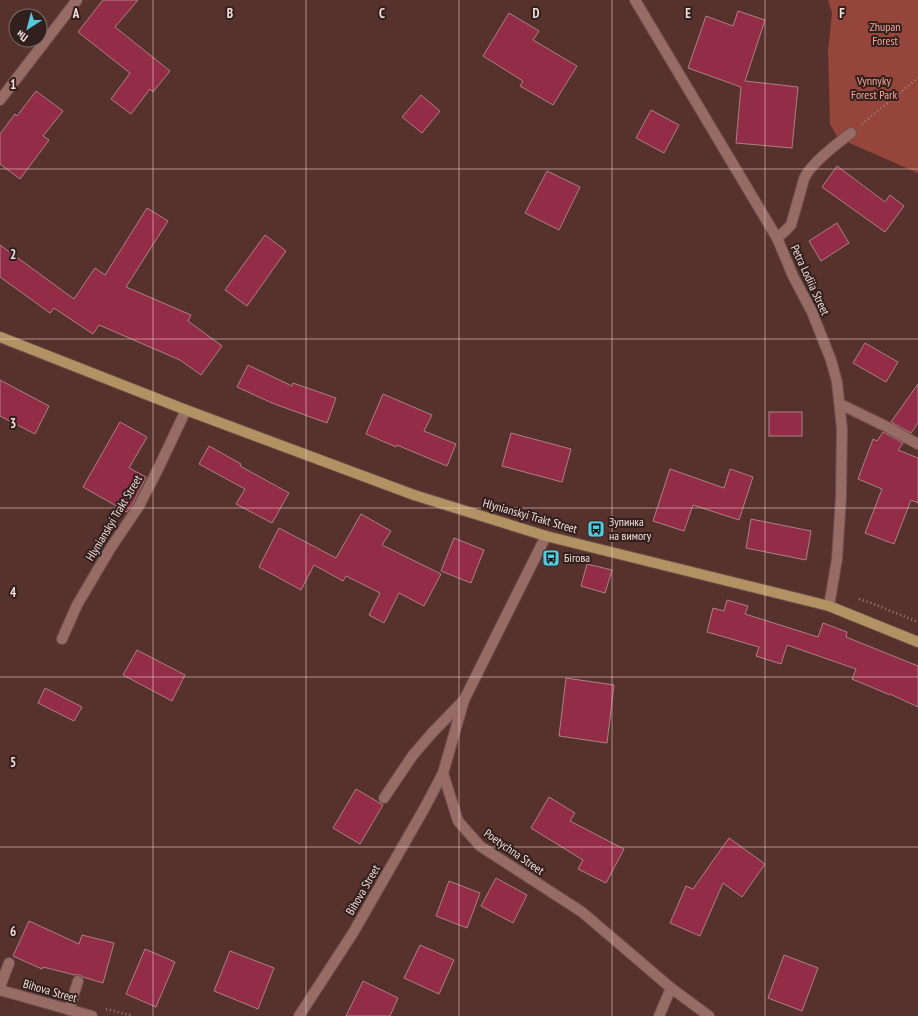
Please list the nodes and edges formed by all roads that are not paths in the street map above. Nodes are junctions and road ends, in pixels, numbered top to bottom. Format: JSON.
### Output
{"nodes":[{"id":1,"x":77,"y":0,"type":"edge"},
{"id":2,"x":635,"y":0,"type":"edge"},
{"id":3,"x":0,"y":100,"type":"edge"},
{"id":4,"x":851,"y":133,"type":"road end"},
{"id":5,"x":777,"y":238,"type":"junction"},
{"id":6,"x":0,"y":337,"type":"edge"},
{"id":7,"x":840,"y":404,"type":"junction"},
{"id":8,"x":186,"y":410,"type":"junction"},
{"id":9,"x":918,"y":444,"type":"edge"},
{"id":10,"x":546,"y":536,"type":"junction"},
{"id":11,"x":829,"y":606,"type":"junction"},
{"id":12,"x":62,"y":639,"type":"dead end"},
{"id":13,"x":918,"y":642,"type":"edge"},
{"id":14,"x":464,"y":700,"type":"junction"},
{"id":15,"x":443,"y":773,"type":"junction"},
{"id":16,"x":384,"y":798,"type":"dead end"},
{"id":17,"x":9,"y":962,"type":"dead end"},
{"id":18,"x":78,"y":981,"type":"dead end"},
{"id":19,"x":0,"y":987,"type":"edge"},
{"id":20,"x":671,"y":988,"type":"junction"},
{"id":21,"x":0,"y":990,"type":"edge"},
{"id":22,"x":69,"y":1010,"type":"junction"},
{"id":23,"x":92,"y":1016,"type":"edge"},
{"id":24,"x":299,"y":1016,"type":"edge"},
{"id":25,"x":658,"y":1016,"type":"edge"},
{"id":26,"x":708,"y":1016,"type":"edge"}],
"edges":[{"from":1,"to":3,"type":"street"},
{"from":2,"to":5,"type":"street","name":"Petra Lodiia Street"},
{"from":4,"to":5,"type":"street"},
{"from":5,"to":7,"type":"street","name":"Petra Lodiia Street"},
{"from":6,"to":8,"type":"main road","name":"Hlynianskyi Trakt Street"},
{"from":7,"to":9,"type":"street"},
{"from":7,"to":11,"type":"street","name":"Petra Lodiia Street"},
{"from":8,"to":10,"type":"main road","name":"Hlynianskyi Trakt Street"},
{"from":8,"to":12,"type":"street","name":"Hlynianskyi Trakt Street"},
{"from":10,"to":11,"type":"main road","name":"Hlynianskyi Trakt Street"},
{"from":10,"to":14,"type":"street"},
{"from":11,"to":13,"type":"main road","name":"Hlynianskyi Trakt Street"},
{"from":14,"to":15,"type":"street"},
{"from":14,"to":16,"type":"street"},
{"from":15,"to":20,"type":"street","name":"Poetychna Street"},
{"from":15,"to":24,"type":"street","name":"Bihova Street"},
{"from":17,"to":19,"type":"street"},
{"from":18,"to":22,"type":"street"},
{"from":20,"to":25,"type":"street"},
{"from":20,"to":26,"type":"street","name":"Poetychna Street"},
{"from":21,"to":22,"type":"street","name":"Bihova Street"},
{"from":22,"to":23,"type":"street","name":"Bihova Street"}]}
